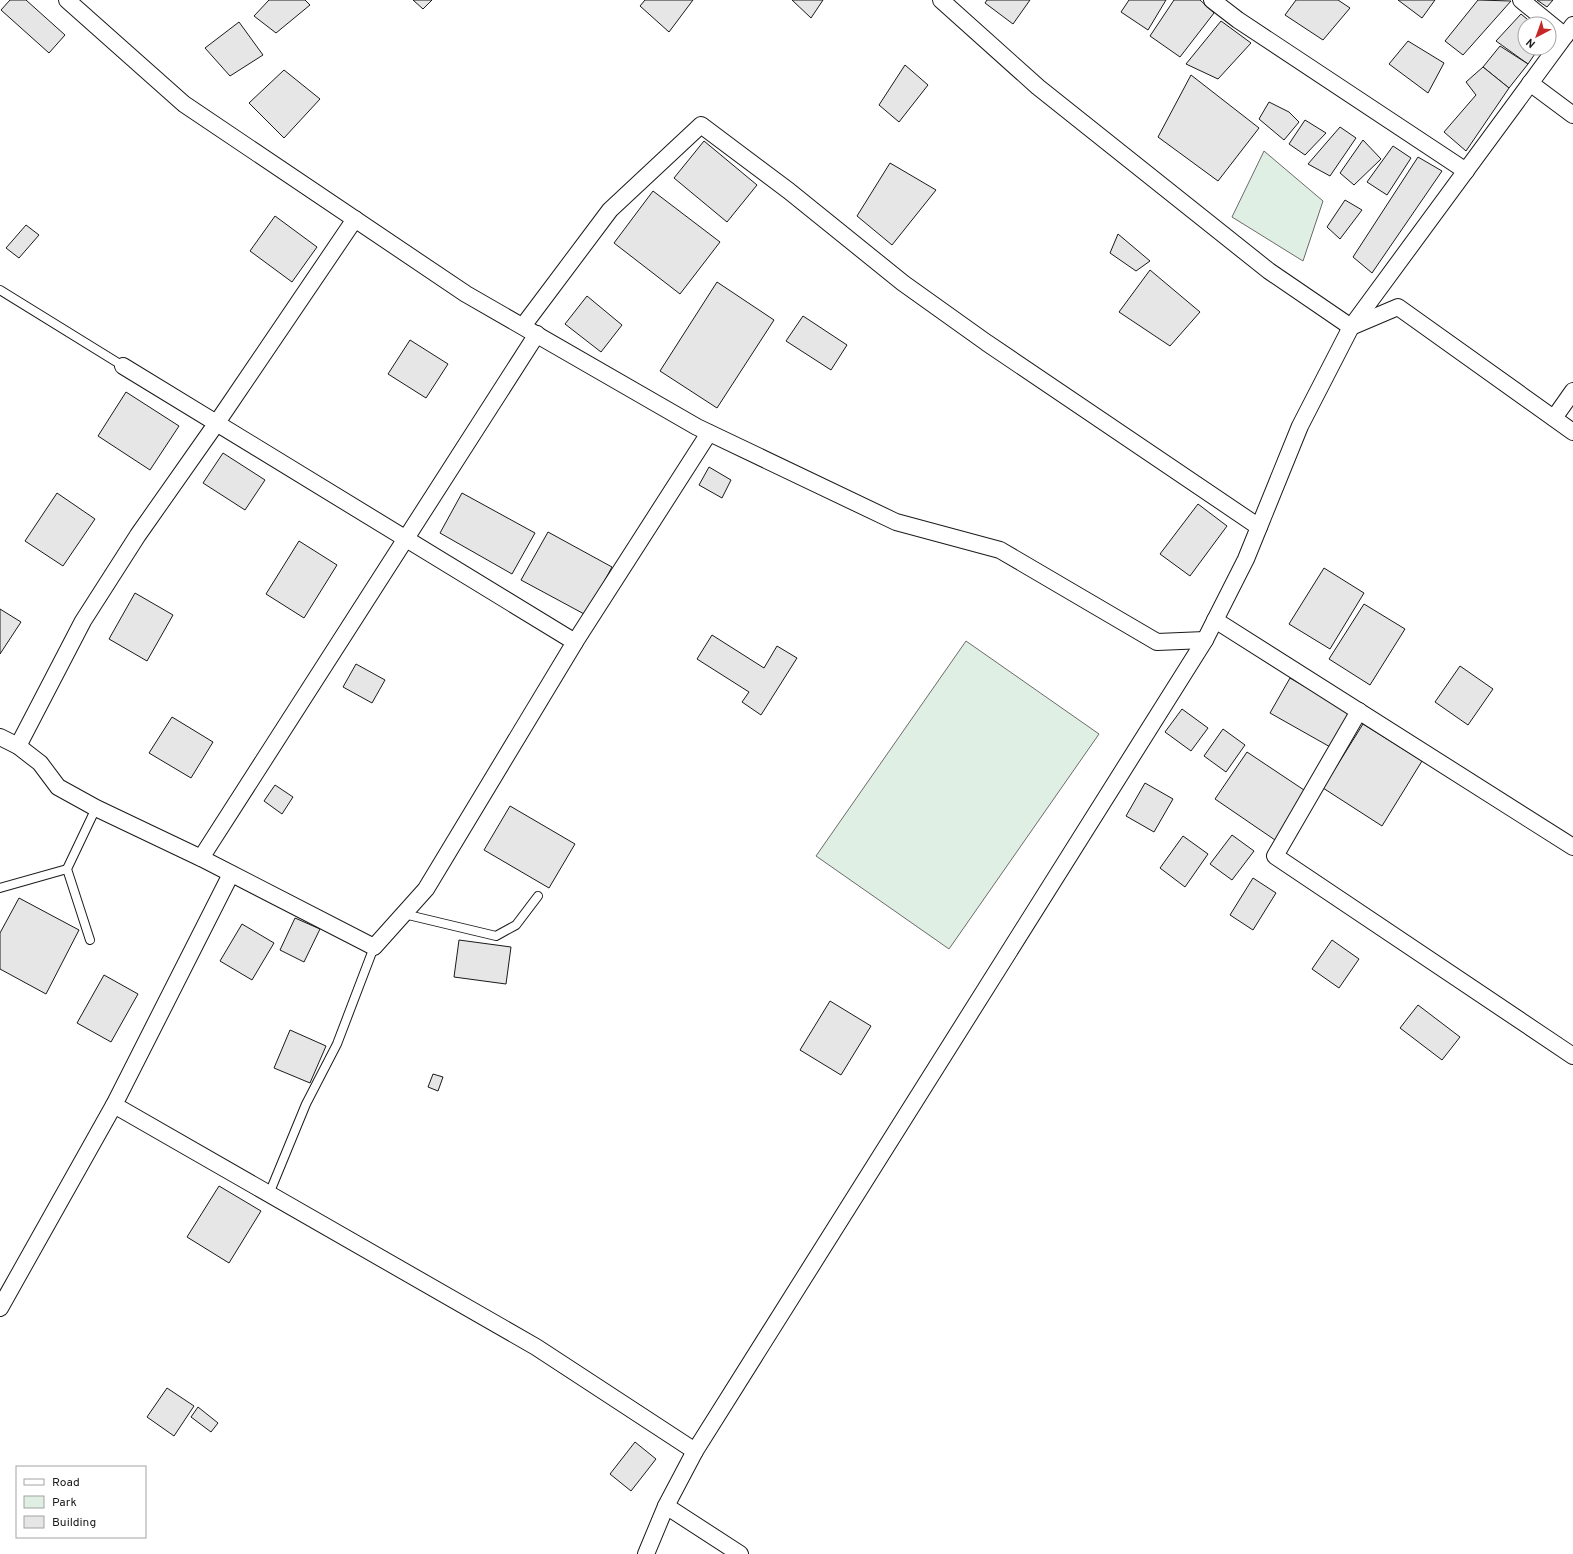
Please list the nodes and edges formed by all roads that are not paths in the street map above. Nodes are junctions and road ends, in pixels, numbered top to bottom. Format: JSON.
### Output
{"nodes":[{"id":1,"x":67,"y":0,"type":"edge"},
{"id":2,"x":941,"y":0,"type":"edge"},
{"id":3,"x":1212,"y":0,"type":"edge"},
{"id":4,"x":1521,"y":0,"type":"edge"},
{"id":5,"x":1569,"y":30,"type":"edge"},
{"id":6,"x":1530,"y":83,"type":"junction"},
{"id":7,"x":1573,"y":115,"type":"edge"},
{"id":8,"x":1466,"y":171,"type":"junction"},
{"id":9,"x":355,"y":219,"type":"junction"},
{"id":10,"x":0,"y":290,"type":"edge"},
{"id":11,"x":523,"y":326,"type":"junction"},
{"id":12,"x":1351,"y":327,"type":"junction"},
{"id":13,"x":537,"y":334,"type":"junction"},
{"id":14,"x":123,"y":366,"type":"joint"},
{"id":15,"x":1573,"y":391,"type":"edge"},
{"id":16,"x":1554,"y":418,"type":"junction"},
{"id":17,"x":216,"y":424,"type":"junction"},
{"id":18,"x":1573,"y":432,"type":"edge"},
{"id":19,"x":709,"y":433,"type":"junction"},
{"id":20,"x":1259,"y":527,"type":"junction"},
{"id":21,"x":405,"y":540,"type":"junction"},
{"id":22,"x":1215,"y":620,"type":"junction"},
{"id":23,"x":1205,"y":640,"type":"junction"},
{"id":24,"x":575,"y":642,"type":"junction"},
{"id":25,"x":1359,"y":711,"type":"junction"},
{"id":26,"x":0,"y":737,"type":"edge"},
{"id":27,"x":18,"y":746,"type":"junction"},
{"id":28,"x":96,"y":808,"type":"junction"},
{"id":29,"x":1573,"y":847,"type":"edge"},
{"id":30,"x":201,"y":858,"type":"junction"},
{"id":31,"x":66,"y":869,"type":"junction"},
{"id":32,"x":232,"y":874,"type":"junction"},
{"id":33,"x":0,"y":888,"type":"edge"},
{"id":34,"x":538,"y":896,"type":"dead end"},
{"id":35,"x":404,"y":914,"type":"junction"},
{"id":36,"x":90,"y":940,"type":"dead end"},
{"id":37,"x":374,"y":947,"type":"junction"},
{"id":38,"x":1573,"y":1056,"type":"edge"},
{"id":39,"x":114,"y":1105,"type":"junction"},
{"id":40,"x":269,"y":1194,"type":"junction"},
{"id":41,"x":0,"y":1308,"type":"edge"},
{"id":42,"x":695,"y":1451,"type":"junction"},
{"id":43,"x":666,"y":1506,"type":"junction"},
{"id":44,"x":646,"y":1554,"type":"edge"},
{"id":45,"x":740,"y":1554,"type":"edge"}],
"edges":[{"from":1,"to":9,"type":"street"},
{"from":2,"to":12,"type":"street"},
{"from":3,"to":8,"type":"street"},
{"from":4,"to":5,"type":"street"},
{"from":5,"to":6,"type":"street"},
{"from":6,"to":7,"type":"street"},
{"from":6,"to":8,"type":"street"},
{"from":8,"to":12,"type":"street"},
{"from":9,"to":11,"type":"street"},
{"from":9,"to":17,"type":"street"},
{"from":10,"to":14,"type":"lane"},
{"from":11,"to":13,"type":"street"},
{"from":11,"to":20,"type":"street"},
{"from":12,"to":16,"type":"street"},
{"from":12,"to":20,"type":"street"},
{"from":13,"to":19,"type":"street"},
{"from":13,"to":21,"type":"street"},
{"from":14,"to":17,"type":"street"},
{"from":15,"to":16,"type":"street"},
{"from":16,"to":18,"type":"street"},
{"from":17,"to":21,"type":"street"},
{"from":17,"to":27,"type":"street"},
{"from":19,"to":23,"type":"street"},
{"from":19,"to":24,"type":"street"},
{"from":20,"to":22,"type":"street"},
{"from":21,"to":24,"type":"street"},
{"from":21,"to":30,"type":"street"},
{"from":22,"to":23,"type":"street"},
{"from":22,"to":25,"type":"street"},
{"from":23,"to":42,"type":"street"},
{"from":24,"to":35,"type":"street"},
{"from":25,"to":29,"type":"street"},
{"from":25,"to":38,"type":"street"},
{"from":26,"to":27,"type":"street"},
{"from":27,"to":28,"type":"street"},
{"from":28,"to":30,"type":"street"},
{"from":28,"to":31,"type":"lane"},
{"from":30,"to":32,"type":"street"},
{"from":31,"to":33,"type":"lane"},
{"from":31,"to":36,"type":"lane"},
{"from":32,"to":37,"type":"street"},
{"from":32,"to":39,"type":"street"},
{"from":34,"to":35,"type":"lane"},
{"from":35,"to":37,"type":"street"},
{"from":37,"to":40,"type":"lane"},
{"from":39,"to":40,"type":"street"},
{"from":39,"to":41,"type":"street"},
{"from":40,"to":42,"type":"street"},
{"from":42,"to":43,"type":"street"},
{"from":43,"to":44,"type":"street"},
{"from":43,"to":45,"type":"street"}]}
